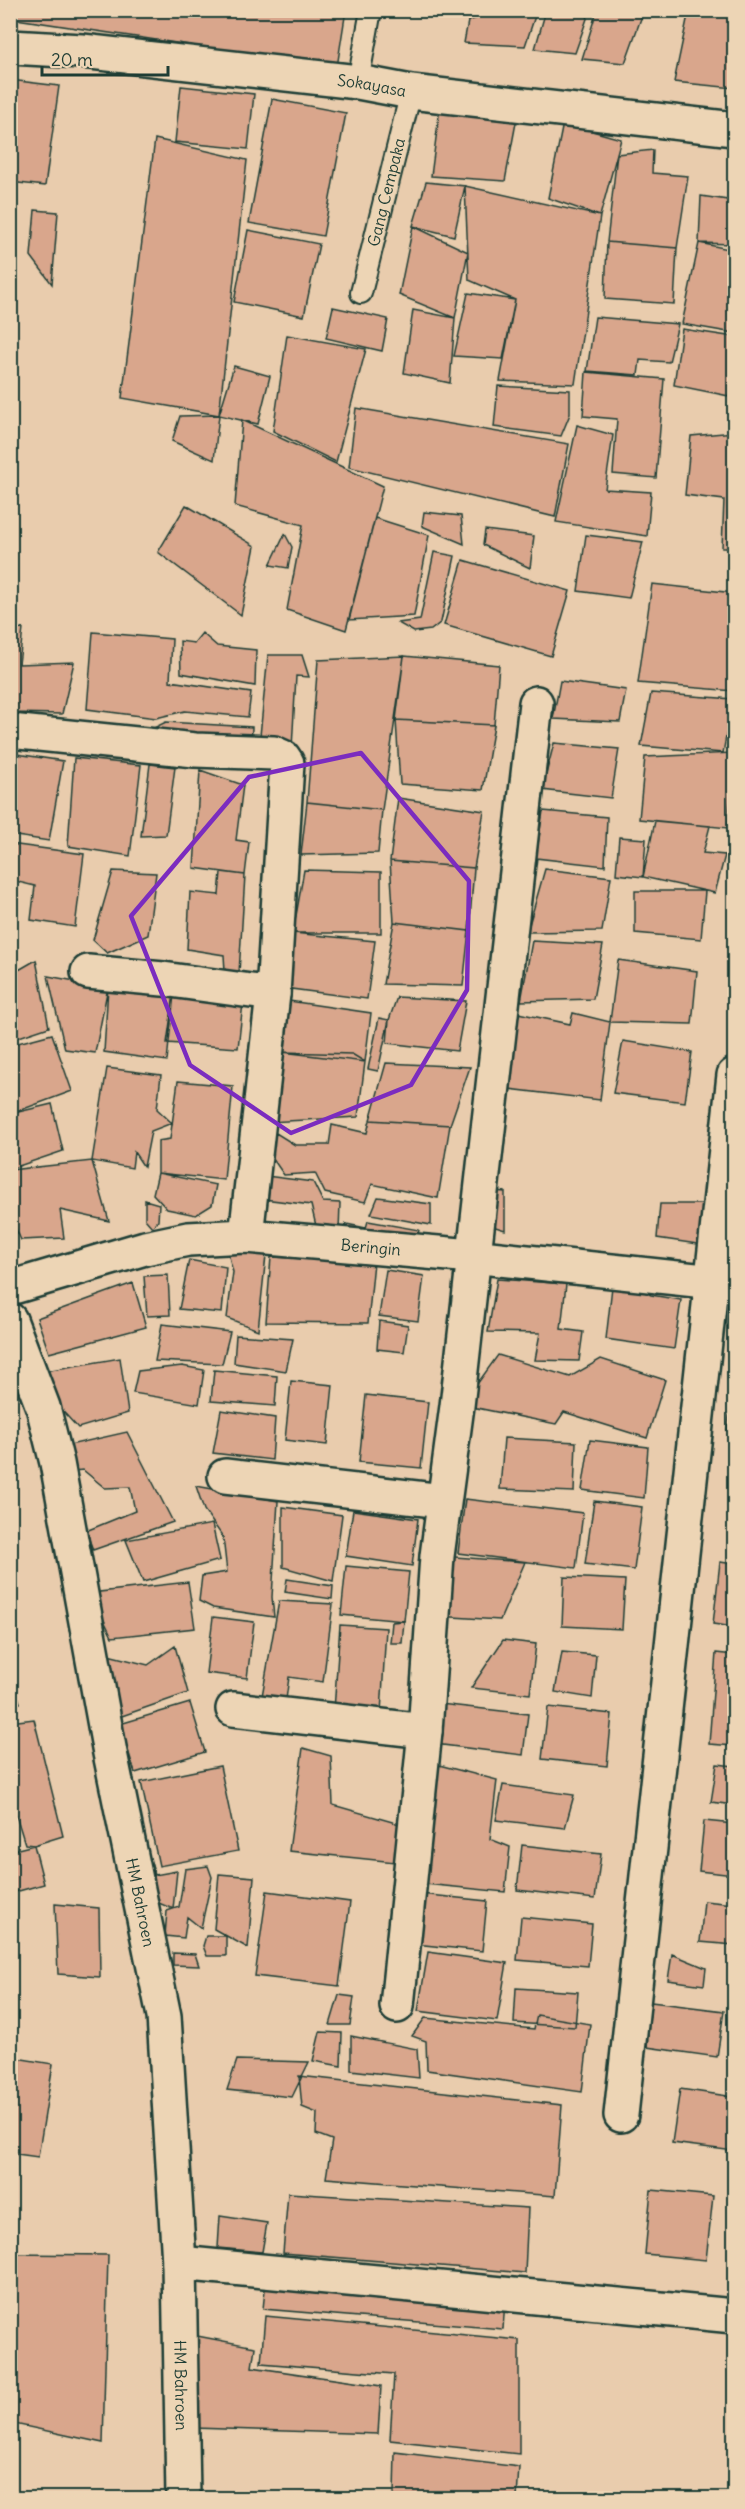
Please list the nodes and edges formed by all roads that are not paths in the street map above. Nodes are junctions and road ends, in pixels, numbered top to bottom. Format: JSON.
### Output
{"nodes":[{"id":1,"x":371,"y":10,"type":"edge"},
{"id":2,"x":10,"y":47,"type":"edge"},
{"id":3,"x":358,"y":82,"type":"junction"},
{"id":4,"x":411,"y":92,"type":"junction"},
{"id":5,"x":735,"y":129,"type":"edge"},
{"id":6,"x":361,"y":294,"type":"dead end"},
{"id":7,"x":536,"y":703,"type":"dead end"},
{"id":8,"x":10,"y":731,"type":"edge"},
{"id":9,"x":87,"y":972,"type":"dead end"},
{"id":10,"x":273,"y":994,"type":"junction"},
{"id":11,"x":735,"y":1075,"type":"edge"},
{"id":12,"x":246,"y":1236,"type":"junction"},
{"id":13,"x":472,"y":1256,"type":"junction"},
{"id":14,"x":723,"y":1283,"type":"edge"},
{"id":15,"x":10,"y":1288,"type":"edge"},
{"id":16,"x":12,"y":1331,"type":"edge"},
{"id":17,"x":225,"y":1476,"type":"dead end"},
{"id":18,"x":443,"y":1501,"type":"junction"},
{"id":19,"x":232,"y":1709,"type":"dead end"},
{"id":20,"x":425,"y":1731,"type":"junction"},
{"id":21,"x":397,"y":2006,"type":"dead end"},
{"id":22,"x":621,"y":2115,"type":"dead end"},
{"id":23,"x":179,"y":2263,"type":"junction"},
{"id":24,"x":735,"y":2316,"type":"edge"},
{"id":25,"x":183,"y":2499,"type":"edge"}],
"edges":[{"from":1,"to":3,"type":"lane"},
{"from":2,"to":3,"type":"street","name":"Sokayasa"},
{"from":3,"to":4,"type":"street","name":"Sokayasa"},
{"from":4,"to":5,"type":"street","name":"Sokayasa"},
{"from":4,"to":6,"type":"lane","name":"Gang Cempaka"},
{"from":7,"to":13,"type":"street"},
{"from":8,"to":10,"type":"street"},
{"from":9,"to":10,"type":"street"},
{"from":10,"to":12,"type":"street"},
{"from":11,"to":14,"type":"street"},
{"from":12,"to":13,"type":"street","name":"Beringin"},
{"from":12,"to":15,"type":"street","name":"Beringin"},
{"from":13,"to":14,"type":"street","name":"Beringin"},
{"from":13,"to":18,"type":"street"},
{"from":14,"to":22,"type":"street"},
{"from":16,"to":23,"type":"street","name":"HM Bahroen"},
{"from":17,"to":18,"type":"street"},
{"from":18,"to":20,"type":"street"},
{"from":19,"to":20,"type":"street"},
{"from":20,"to":21,"type":"street"},
{"from":23,"to":24,"type":"street"},
{"from":23,"to":25,"type":"street","name":"HM Bahroen"}]}
